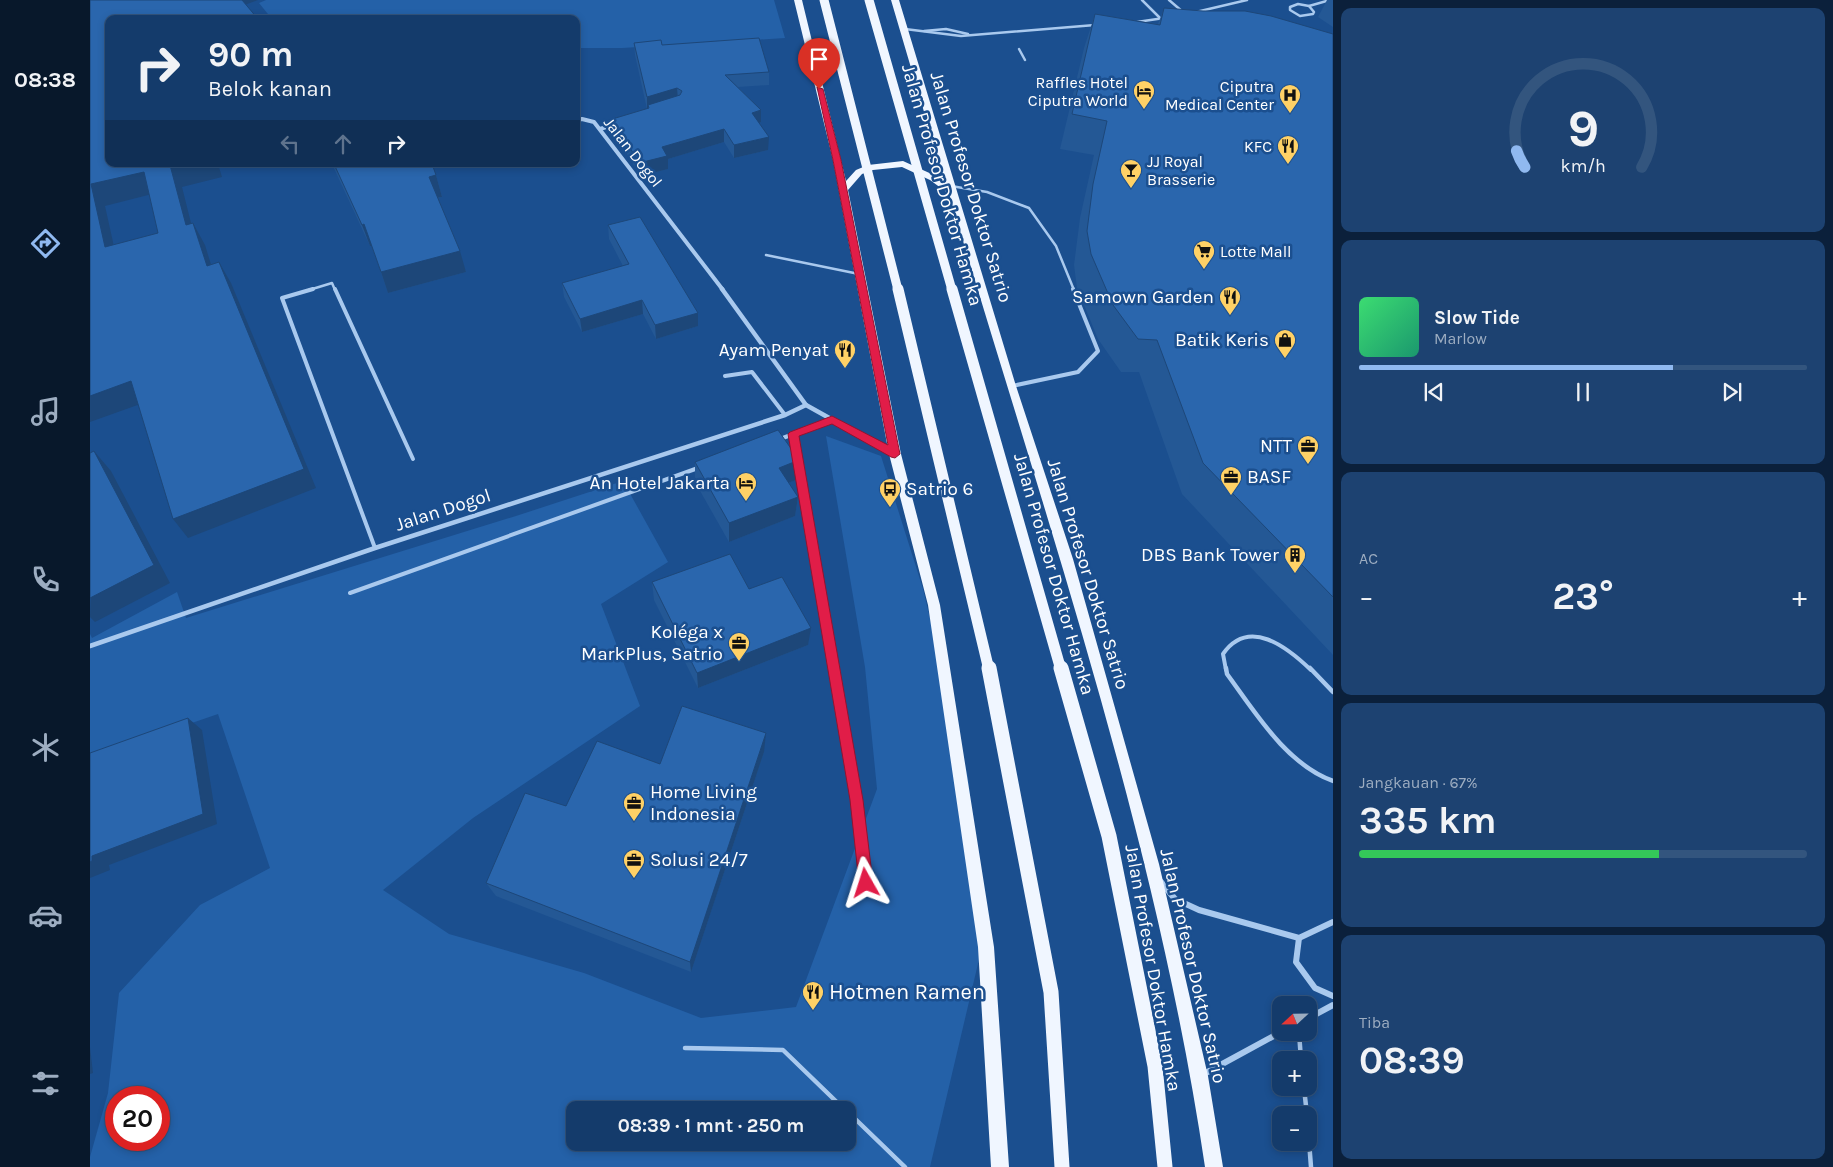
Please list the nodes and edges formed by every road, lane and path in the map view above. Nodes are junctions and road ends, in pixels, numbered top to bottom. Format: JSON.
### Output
{"nodes":[{"id":1,"x":798,"y":0,"type":"edge"},
{"id":2,"x":824,"y":0,"type":"edge"},
{"id":3,"x":869,"y":0,"type":"edge"},
{"id":4,"x":895,"y":0,"type":"edge"},
{"id":5,"x":1142,"y":0,"type":"edge"},
{"id":6,"x":1170,"y":0,"type":"edge"},
{"id":7,"x":1247,"y":0,"type":"edge"},
{"id":8,"x":1330,"y":0,"type":"edge"},
{"id":9,"x":1308,"y":6,"type":"junction"},
{"id":10,"x":1193,"y":12,"type":"edge"},
{"id":11,"x":1176,"y":15,"type":"edge"},
{"id":12,"x":1168,"y":17,"type":"edge"},
{"id":13,"x":1160,"y":18,"type":"junction"},
{"id":14,"x":1137,"y":22,"type":"edge"},
{"id":15,"x":1098,"y":25,"type":"edge"},
{"id":16,"x":905,"y":29,"type":"junction"},
{"id":17,"x":1011,"y":31,"type":"junction"},
{"id":18,"x":924,"y":32,"type":"junction"},
{"id":19,"x":968,"y":34,"type":"junction"},
{"id":20,"x":1014,"y":38,"type":"dead end"},
{"id":21,"x":1019,"y":49,"type":"dead end"},
{"id":22,"x":1025,"y":60,"type":"dead end"},
{"id":23,"x":580,"y":119,"type":"edge"},
{"id":24,"x":618,"y":123,"type":"edge"},
{"id":25,"x":600,"y":129,"type":"junction"},
{"id":26,"x":843,"y":190,"type":"junction"},
{"id":27,"x":952,"y":190,"type":"junction"},
{"id":28,"x":766,"y":255,"type":"dead end"},
{"id":29,"x":859,"y":274,"type":"junction"},
{"id":30,"x":725,"y":376,"type":"dead end"},
{"id":31,"x":1011,"y":386,"type":"junction"},
{"id":32,"x":806,"y":405,"type":"junction"},
{"id":33,"x":785,"y":415,"type":"junction"},
{"id":34,"x":832,"y":420,"type":"junction"},
{"id":35,"x":794,"y":434,"type":"junction"},
{"id":36,"x":775,"y":441,"type":"edge"},
{"id":37,"x":895,"y":454,"type":"junction"},
{"id":38,"x":413,"y":459,"type":"dead end"},
{"id":39,"x":701,"y":468,"type":"edge"},
{"id":40,"x":375,"y":548,"type":"junction"},
{"id":41,"x":350,"y":593,"type":"dead end"},
{"id":42,"x":90,"y":646,"type":"edge"},
{"id":43,"x":1333,"y":692,"type":"edge"},
{"id":44,"x":1333,"y":781,"type":"edge"},
{"id":45,"x":1152,"y":864,"type":"junction"},
{"id":46,"x":866,"y":883,"type":"dead end"},
{"id":47,"x":1333,"y":922,"type":"edge"},
{"id":48,"x":1299,"y":938,"type":"junction"},
{"id":49,"x":1333,"y":996,"type":"edge"},
{"id":50,"x":1333,"y":1005,"type":"edge"},
{"id":51,"x":1318,"y":1013,"type":"edge"},
{"id":52,"x":1272,"y":1037,"type":"edge"},
{"id":53,"x":685,"y":1048,"type":"dead end"},
{"id":54,"x":1200,"y":1076,"type":"junction"},
{"id":55,"x":836,"y":1101,"type":"edge"},
{"id":56,"x":856,"y":1120,"type":"edge"},
{"id":57,"x":1310,"y":1151,"type":"edge"},
{"id":58,"x":905,"y":1167,"type":"edge"},
{"id":59,"x":1000,"y":1167,"type":"edge"},
{"id":60,"x":1062,"y":1167,"type":"edge"},
{"id":61,"x":1165,"y":1167,"type":"edge"},
{"id":62,"x":1214,"y":1167,"type":"edge"},
{"id":63,"x":1311,"y":1167,"type":"edge"}],
"edges":[{"from":1,"to":26,"type":"main road"},
{"from":2,"to":60,"type":"main road","bridge":true},
{"from":3,"to":61,"type":"main road","name":"Jalan Profesor Doktor Hamka","bridge":true},
{"from":4,"to":16,"type":"main road","name":"Jalan Profesor Doktor Satrio"},
{"from":5,"to":13,"type":"lane"},
{"from":6,"to":11,"type":"lane"},
{"from":7,"to":10,"type":"lane"},
{"from":8,"to":9,"type":"lane"},
{"from":9,"to":9,"type":"lane"},
{"from":12,"to":13,"type":"lane"},
{"from":13,"to":14,"type":"lane"},
{"from":15,"to":17,"type":"lane"},
{"from":16,"to":18,"type":"lane"},
{"from":16,"to":27,"type":"main road","name":"Jalan Profesor Doktor Satrio"},
{"from":17,"to":19,"type":"lane"},
{"from":17,"to":20,"type":"lane"},
{"from":18,"to":19,"type":"lane"},
{"from":18,"to":19,"type":"lane"},
{"from":21,"to":22,"type":"lane"},
{"from":23,"to":25,"type":"street","name":"Jalan Dogol"},
{"from":24,"to":25,"type":"street"},
{"from":25,"to":32,"type":"street","name":"Jalan Dogol"},
{"from":26,"to":27,"type":"main road"},
{"from":26,"to":29,"type":"main road"},
{"from":27,"to":31,"type":"main road","name":"Jalan Profesor Doktor Satrio"},
{"from":27,"to":31,"type":"lane"},
{"from":28,"to":29,"type":"lane"},
{"from":29,"to":37,"type":"main road"},
{"from":30,"to":33,"type":"lane"},
{"from":31,"to":45,"type":"main road","name":"Jalan Profesor Doktor Satrio"},
{"from":32,"to":33,"type":"street","name":"Jalan Dogol"},
{"from":32,"to":34,"type":"street","name":"Jalan Dogol"},
{"from":33,"to":40,"type":"street","name":"Jalan Dogol"},
{"from":34,"to":35,"type":"lane"},
{"from":34,"to":37,"type":"street","name":"Jalan Dogol"},
{"from":35,"to":36,"type":"lane"},
{"from":35,"to":46,"type":"lane"},
{"from":37,"to":59,"type":"main road"},
{"from":38,"to":40,"type":"lane"},
{"from":39,"to":41,"type":"lane"},
{"from":40,"to":42,"type":"street","name":"Jalan Dogol"},
{"from":43,"to":44,"type":"lane"},
{"from":45,"to":48,"type":"street"},
{"from":45,"to":54,"type":"main road","name":"Jalan Profesor Doktor Satrio"},
{"from":47,"to":48,"type":"street"},
{"from":48,"to":49,"type":"street"},
{"from":50,"to":51,"type":"street"},
{"from":52,"to":54,"type":"street"},
{"from":53,"to":55,"type":"lane"},
{"from":54,"to":62,"type":"main road","name":"Jalan Profesor Doktor Satrio"},
{"from":56,"to":58,"type":"lane"},
{"from":57,"to":63,"type":"lane"}]}
